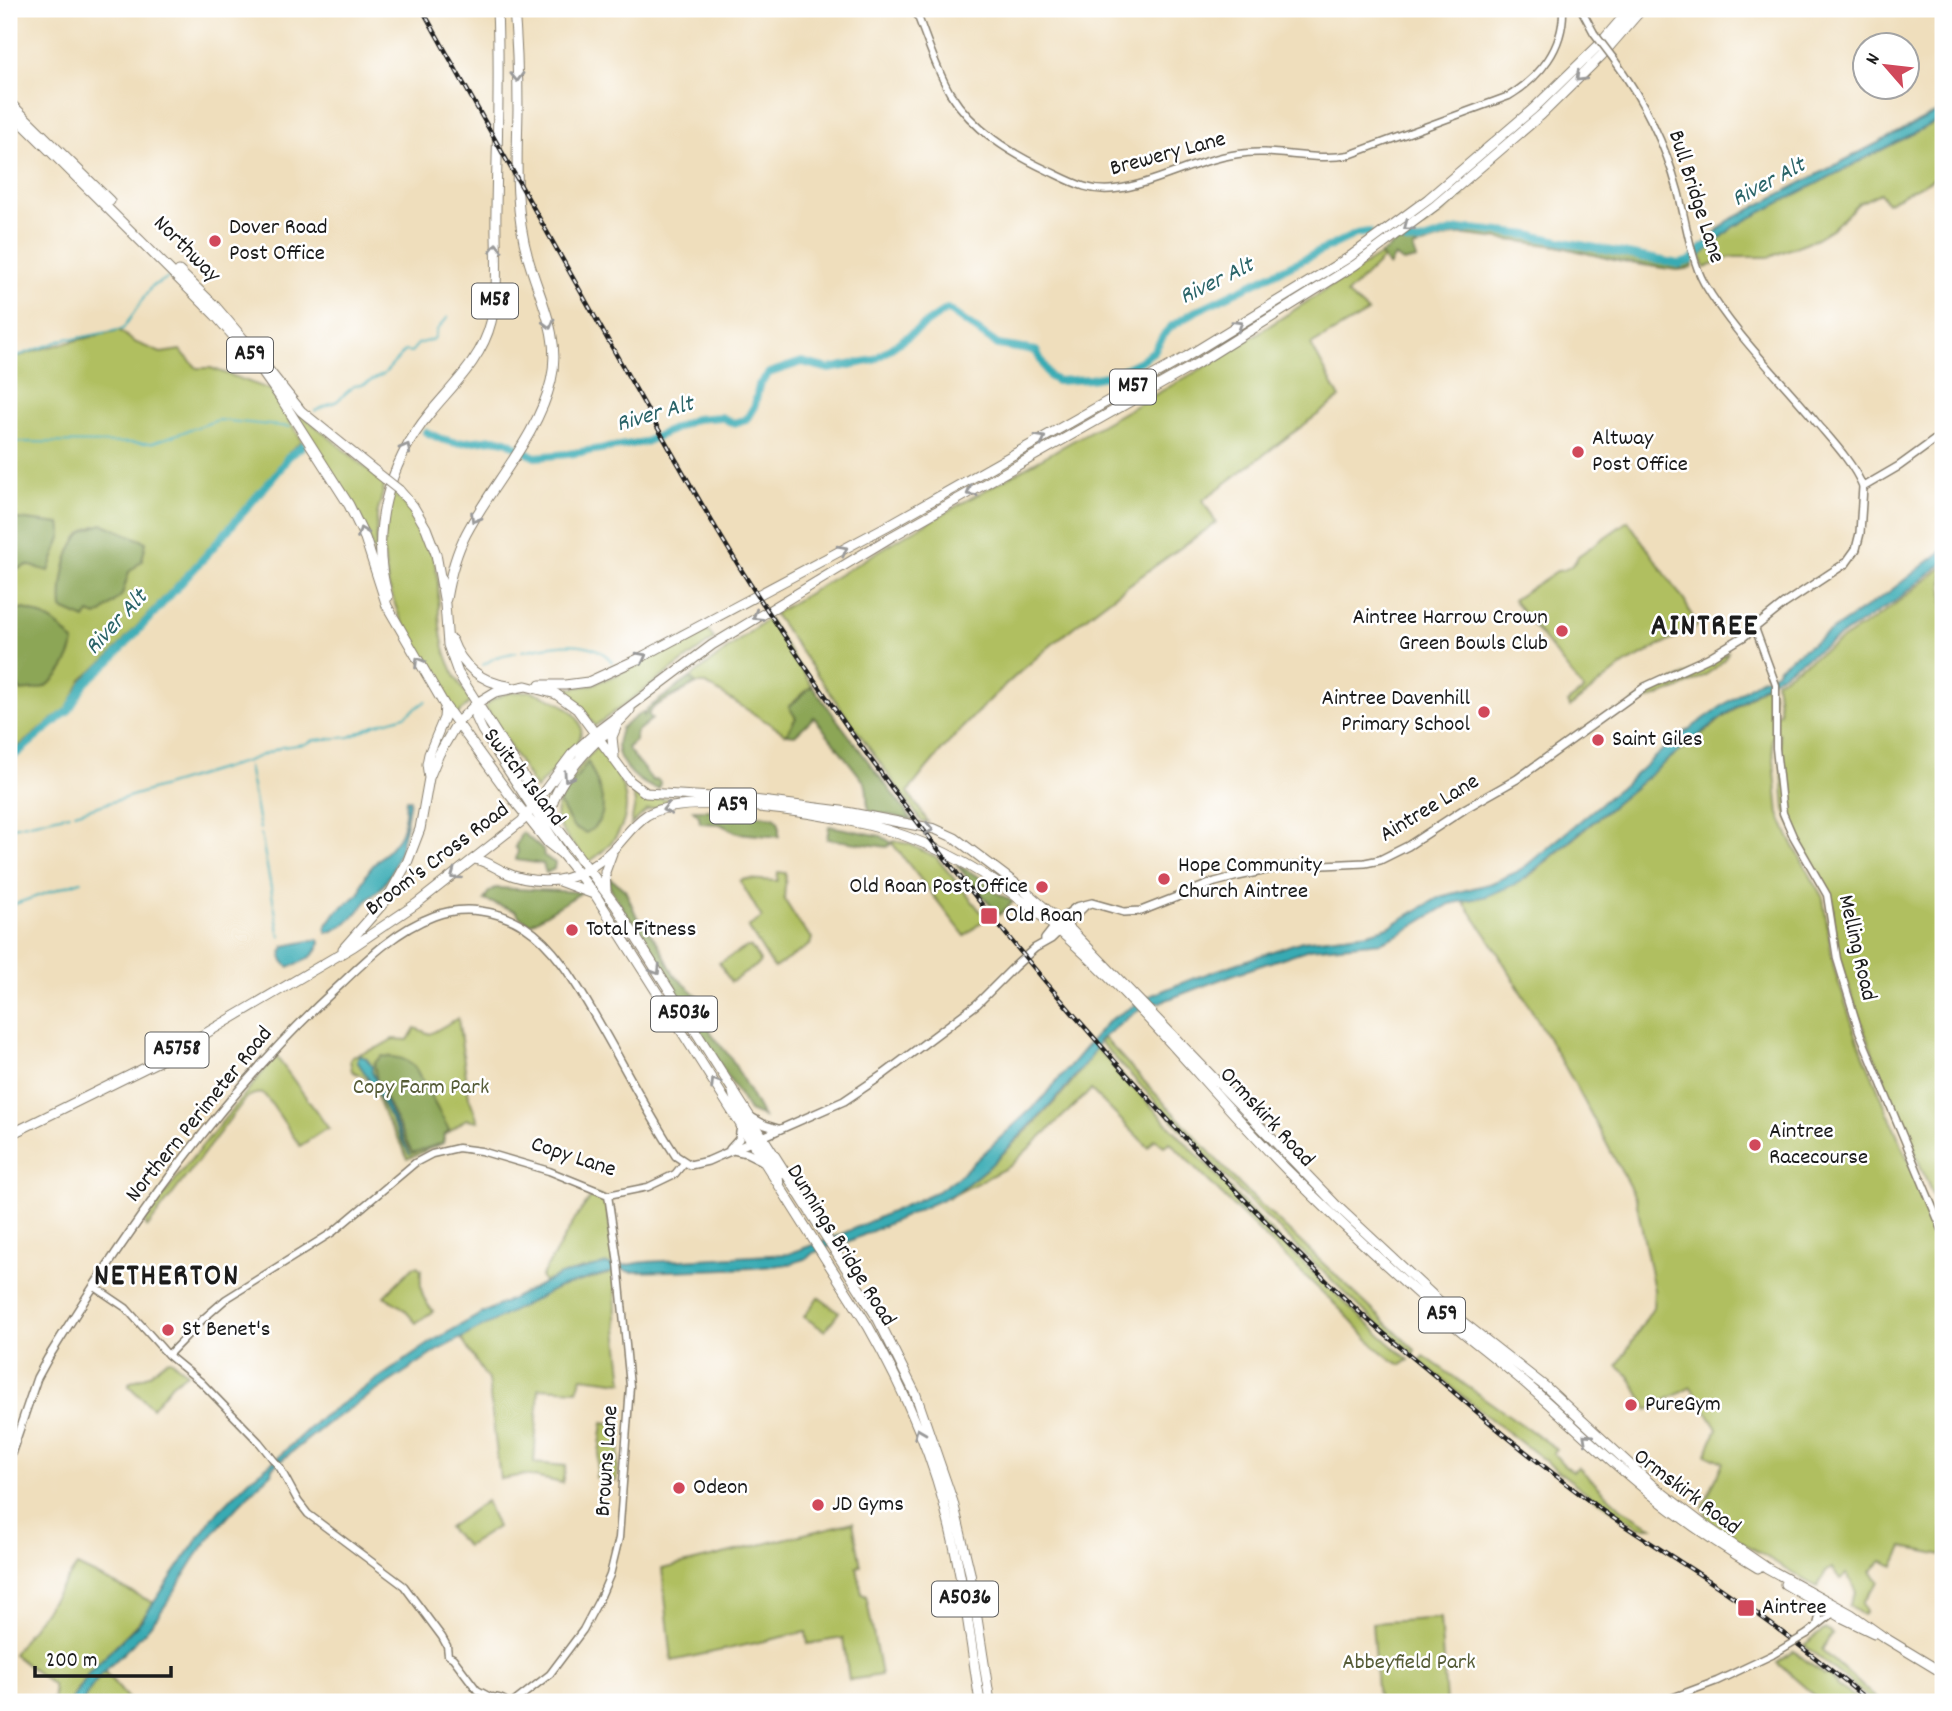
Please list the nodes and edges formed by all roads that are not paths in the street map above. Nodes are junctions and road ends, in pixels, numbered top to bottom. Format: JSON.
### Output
{"nodes":[{"id":1,"x":497,"y":9,"type":"edge"},
{"id":2,"x":514,"y":9,"type":"edge"},
{"id":3,"x":915,"y":9,"type":"edge"},
{"id":4,"x":1563,"y":9,"type":"edge"},
{"id":5,"x":1581,"y":9,"type":"edge"},
{"id":6,"x":1630,"y":9,"type":"edge"},
{"id":7,"x":1642,"y":9,"type":"edge"},
{"id":8,"x":9,"y":102,"type":"edge"},
{"id":9,"x":9,"y":110,"type":"edge"},
{"id":10,"x":1943,"y":435,"type":"edge"},
{"id":11,"x":1863,"y":487,"type":"junction"},
{"id":12,"x":445,"y":604,"type":"junction"},
{"id":13,"x":394,"y":618,"type":"junction"},
{"id":14,"x":447,"y":628,"type":"junction"},
{"id":15,"x":1755,"y":628,"type":"junction"},
{"id":16,"x":526,"y":686,"type":"junction"},
{"id":17,"x":511,"y":687,"type":"junction"},
{"id":18,"x":477,"y":703,"type":"junction"},
{"id":19,"x":634,"y":705,"type":"junction"},
{"id":20,"x":445,"y":706,"type":"junction"},
{"id":21,"x":582,"y":715,"type":"junction"},
{"id":22,"x":480,"y":716,"type":"junction"},
{"id":23,"x":457,"y":723,"type":"junction"},
{"id":24,"x":618,"y":724,"type":"junction"},
{"id":25,"x":598,"y":736,"type":"junction"},
{"id":26,"x":581,"y":746,"type":"junction"},
{"id":27,"x":615,"y":760,"type":"junction"},
{"id":28,"x":626,"y":776,"type":"joint"},
{"id":29,"x":429,"y":778,"type":"junction"},
{"id":30,"x":548,"y":784,"type":"joint"},
{"id":31,"x":509,"y":794,"type":"junction"},
{"id":32,"x":531,"y":803,"type":"junction"},
{"id":33,"x":552,"y":821,"type":"junction"},
{"id":34,"x":614,"y":849,"type":"junction"},
{"id":35,"x":475,"y":859,"type":"junction"},
{"id":36,"x":588,"y":868,"type":"junction"},
{"id":37,"x":579,"y":874,"type":"junction"},
{"id":38,"x":555,"y":880,"type":"junction"},
{"id":39,"x":606,"y":892,"type":"junction"},
{"id":40,"x":596,"y":896,"type":"junction"},
{"id":41,"x":1086,"y":905,"type":"junction"},
{"id":42,"x":1074,"y":916,"type":"junction"},
{"id":43,"x":1060,"y":926,"type":"junction"},
{"id":44,"x":1073,"y":932,"type":"junction"},
{"id":45,"x":339,"y":953,"type":"junction"},
{"id":46,"x":1133,"y":997,"type":"junction"},
{"id":47,"x":732,"y":1089,"type":"junction"},
{"id":48,"x":1222,"y":1094,"type":"junction"},
{"id":49,"x":748,"y":1115,"type":"junction"},
{"id":50,"x":741,"y":1125,"type":"junction"},
{"id":51,"x":781,"y":1128,"type":"junction"},
{"id":52,"x":9,"y":1135,"type":"edge"},
{"id":53,"x":761,"y":1137,"type":"junction"},
{"id":54,"x":751,"y":1141,"type":"junction"},
{"id":55,"x":729,"y":1151,"type":"junction"},
{"id":56,"x":772,"y":1154,"type":"junction"},
{"id":57,"x":684,"y":1163,"type":"junction"},
{"id":58,"x":765,"y":1163,"type":"junction"},
{"id":59,"x":780,"y":1186,"type":"junction"},
{"id":60,"x":608,"y":1195,"type":"junction"},
{"id":61,"x":816,"y":1232,"type":"junction"},
{"id":62,"x":1943,"y":1232,"type":"edge"},
{"id":63,"x":95,"y":1287,"type":"junction"},
{"id":64,"x":168,"y":1355,"type":"junction"},
{"id":65,"x":906,"y":1373,"type":"junction"},
{"id":66,"x":910,"y":1409,"type":"junction"},
{"id":67,"x":935,"y":1447,"type":"junction"},
{"id":68,"x":9,"y":1460,"type":"edge"},
{"id":69,"x":942,"y":1497,"type":"junction"},
{"id":70,"x":953,"y":1502,"type":"junction"},
{"id":71,"x":956,"y":1556,"type":"junction"},
{"id":72,"x":1815,"y":1601,"type":"junction"},
{"id":73,"x":1836,"y":1610,"type":"junction"},
{"id":74,"x":1817,"y":1625,"type":"junction"},
{"id":75,"x":1943,"y":1673,"type":"edge"},
{"id":76,"x":979,"y":1683,"type":"junction"},
{"id":77,"x":477,"y":1690,"type":"junction"},
{"id":78,"x":490,"y":1697,"type":"junction"},
{"id":79,"x":505,"y":1700,"type":"edge"},
{"id":80,"x":516,"y":1700,"type":"edge"},
{"id":81,"x":480,"y":1702,"type":"edge"},
{"id":82,"x":980,"y":1702,"type":"edge"},
{"id":83,"x":990,"y":1702,"type":"edge"},
{"id":84,"x":1661,"y":1702,"type":"edge"}],
"edges":[{"from":13,"to":1,"type":"highway","number":"M58","one_way":true},
{"from":2,"to":12,"type":"highway","number":"M58","one_way":true},
{"from":3,"to":4,"type":"street","name":"Brewery Lane"},
{"from":5,"to":11,"type":"street","name":"Bull Bridge Lane","bridge":true},
{"from":16,"to":6,"type":"highway","number":"M57","one_way":true},
{"from":7,"to":19,"type":"highway","number":"M57","one_way":true},
{"from":8,"to":12,"type":"highway","name":"Northway","number":"A59","bridge":true},
{"from":13,"to":9,"type":"highway","name":"Northway","number":"A59","one_way":true},
{"from":10,"to":11,"type":"main road"},
{"from":11,"to":15,"type":"main road","name":"Aintree Lane"},
{"from":12,"to":14,"type":"highway","number":"A59"},
{"from":20,"to":13,"type":"highway","number":"A59","one_way":true},
{"from":14,"to":17,"type":"highway","number":"A59"},
{"from":14,"to":18,"type":"highway","number":"A5036"},
{"from":15,"to":41,"type":"main road","name":"Aintree Lane"},
{"from":15,"to":62,"type":"street","name":"Melling Road"},
{"from":16,"to":17,"type":"highway","name":"Switch Island","number":"A59"},
{"from":16,"to":21,"type":"highway","name":"Switch Island","number":"A59"},
{"from":17,"to":18,"type":"highway","name":"Switch Island","number":"A5758"},
{"from":18,"to":22,"type":"highway","name":"Switch Island","number":"A5036"},
{"from":18,"to":23,"type":"highway","name":"Switch Island","number":"A5758"},
{"from":19,"to":24,"type":"highway","number":"M57"},
{"from":19,"to":25,"type":"highway","number":"M57"},
{"from":20,"to":23,"type":"highway","number":"A5036"},
{"from":20,"to":29,"type":"highway","number":"A5758"},
{"from":21,"to":25,"type":"highway","name":"Switch Island","number":"A59"},
{"from":21,"to":26,"type":"highway"},
{"from":22,"to":23,"type":"highway"},
{"from":22,"to":32,"type":"highway","name":"Switch Island","number":"A5036"},
{"from":23,"to":29,"type":"highway","name":"Switch Island","number":"A5758"},
{"from":23,"to":31,"type":"highway","name":"Switch Island","number":"A5036"},
{"from":24,"to":25,"type":"highway","number":"M57"},
{"from":24,"to":27,"type":"highway"},
{"from":25,"to":26,"type":"highway","name":"Switch Island"},
{"from":25,"to":27,"type":"highway","name":"Switch Island","number":"A59"},
{"from":25,"to":33,"type":"highway","one_way":true},
{"from":26,"to":30,"type":"highway","name":"Switch Island","number":"A5758"},
{"from":27,"to":28,"type":"highway","name":"Switch Island","number":"A59"},
{"from":28,"to":43,"type":"highway","name":"Ormskirk Road","number":"A59","one_way":true},
{"from":29,"to":45,"type":"highway","name":"Broom's Cross Road","number":"A5758"},
{"from":30,"to":32,"type":"highway","name":"Broom's Cross Road","number":"A5758"},
{"from":31,"to":32,"type":"highway"},
{"from":31,"to":32,"type":"highway","name":"Switch Island","number":"A5036"},
{"from":32,"to":33,"type":"highway","name":"Switch Island","number":"A5036"},
{"from":32,"to":35,"type":"highway","name":"Broom's Cross Road","number":"A5758"},
{"from":32,"to":37,"type":"highway","name":"Dunnings Bridge Road","number":"A5036"},
{"from":33,"to":36,"type":"highway","name":"Switch Island","number":"A5036"},
{"from":34,"to":36,"type":"highway","number":"A59"},
{"from":34,"to":39,"type":"highway"},
{"from":43,"to":34,"type":"highway","name":"Ormskirk Road","number":"A59","one_way":true},
{"from":35,"to":38,"type":"highway"},
{"from":35,"to":45,"type":"highway","name":"Broom's Cross Road","number":"A5758","one_way":true},
{"from":36,"to":37,"type":"highway"},
{"from":36,"to":39,"type":"highway","name":"Switch Island","number":"A5036"},
{"from":37,"to":38,"type":"highway"},
{"from":37,"to":40,"type":"highway","name":"Dunnings Bridge Road","number":"A5036"},
{"from":38,"to":40,"type":"highway"},
{"from":39,"to":47,"type":"highway","name":"Dunnings Bridge Road","number":"A5036","one_way":true},
{"from":50,"to":40,"type":"highway","name":"Dunnings Bridge Road","number":"A5036","one_way":true},
{"from":41,"to":42,"type":"main road"},
{"from":41,"to":43,"type":"main road"},
{"from":42,"to":43,"type":"main road"},
{"from":42,"to":44,"type":"main road"},
{"from":43,"to":44,"type":"highway","name":"Ormskirk Road","number":"A59"},
{"from":43,"to":46,"type":"highway","name":"Ormskirk Road","number":"A59"},
{"from":43,"to":51,"type":"main road","name":"Copy Lane"},
{"from":44,"to":46,"type":"highway","name":"Ormskirk Road","number":"A59"},
{"from":45,"to":52,"type":"highway","name":"Broom's Cross Road","number":"A5758"},
{"from":46,"to":48,"type":"highway","name":"Ormskirk Road","number":"A59"},
{"from":47,"to":49,"type":"highway","name":"Dunnings Bridge Road","number":"A5036"},
{"from":47,"to":54,"type":"main road"},
{"from":72,"to":48,"type":"highway","name":"Ormskirk Road","number":"A59","one_way":true},
{"from":48,"to":73,"type":"highway","name":"Ormskirk Road","number":"A59"},
{"from":49,"to":51,"type":"main road"},
{"from":49,"to":53,"type":"highway","name":"Dunnings Bridge Road","number":"A5036"},
{"from":50,"to":54,"type":"highway","name":"Dunnings Bridge Road","number":"A5036"},
{"from":50,"to":55,"type":"main road"},
{"from":51,"to":53,"type":"main road","name":"Copy Lane"},
{"from":51,"to":56,"type":"main road"},
{"from":53,"to":54,"type":"main road","name":"Copy Lane"},
{"from":53,"to":56,"type":"highway","name":"Dunnings Bridge Road","number":"A5036"},
{"from":53,"to":59,"type":"main road"},
{"from":54,"to":55,"type":"main road","name":"Copy Lane"},
{"from":54,"to":58,"type":"highway","name":"Dunnings Bridge Road","number":"A5036"},
{"from":55,"to":57,"type":"main road","name":"Copy Lane"},
{"from":55,"to":58,"type":"main road"},
{"from":56,"to":61,"type":"highway","name":"Dunnings Bridge Road","number":"A5036"},
{"from":57,"to":60,"type":"street","name":"Copy Lane"},
{"from":57,"to":63,"type":"main road","name":"Northern Perimeter Road"},
{"from":58,"to":59,"type":"highway","name":"Dunnings Bridge Road","number":"A5036"},
{"from":59,"to":61,"type":"highway","name":"Dunnings Bridge Road","number":"A5036"},
{"from":60,"to":64,"type":"street","name":"Copy Lane"},
{"from":60,"to":80,"type":"street","name":"Browns Lane"},
{"from":61,"to":65,"type":"highway","name":"Dunnings Bridge Road","number":"A5036"},
{"from":61,"to":66,"type":"highway","name":"Dunnings Bridge Road","number":"A5036"},
{"from":63,"to":64,"type":"street"},
{"from":63,"to":68,"type":"main road","name":"Northern Perimeter Road"},
{"from":64,"to":77,"type":"street"},
{"from":65,"to":66,"type":"highway"},
{"from":65,"to":67,"type":"highway","name":"Dunnings Bridge Road","number":"A5036"},
{"from":69,"to":66,"type":"highway","name":"Dunnings Bridge Road","number":"A5036","one_way":true},
{"from":67,"to":69,"type":"highway"},
{"from":67,"to":70,"type":"highway","name":"Dunnings Bridge Road","number":"A5036"},
{"from":69,"to":71,"type":"highway","name":"Dunnings Bridge Road","number":"A5036"},
{"from":70,"to":71,"type":"highway"},
{"from":70,"to":76,"type":"highway","name":"Dunnings Bridge Road","number":"A5036"},
{"from":71,"to":76,"type":"highway","name":"Dunnings Bridge Road","number":"A5036"},
{"from":72,"to":73,"type":"highway","name":"Ormskirk Road","number":"A59"},
{"from":72,"to":74,"type":"street"},
{"from":73,"to":74,"type":"street"},
{"from":73,"to":75,"type":"highway","number":"A59"},
{"from":74,"to":84,"type":"street","bridge":true},
{"from":76,"to":82,"type":"highway","name":"Dunnings Bridge Road","number":"A5036"},
{"from":76,"to":83,"type":"highway","name":"Dunnings Bridge Road","number":"A5036"},
{"from":77,"to":78,"type":"street","name":"Browns Lane"},
{"from":77,"to":81,"type":"street"},
{"from":78,"to":79,"type":"street","name":"Browns Lane"},
{"from":78,"to":81,"type":"street"},
{"from":79,"to":80,"type":"street","name":"Browns Lane"}]}
